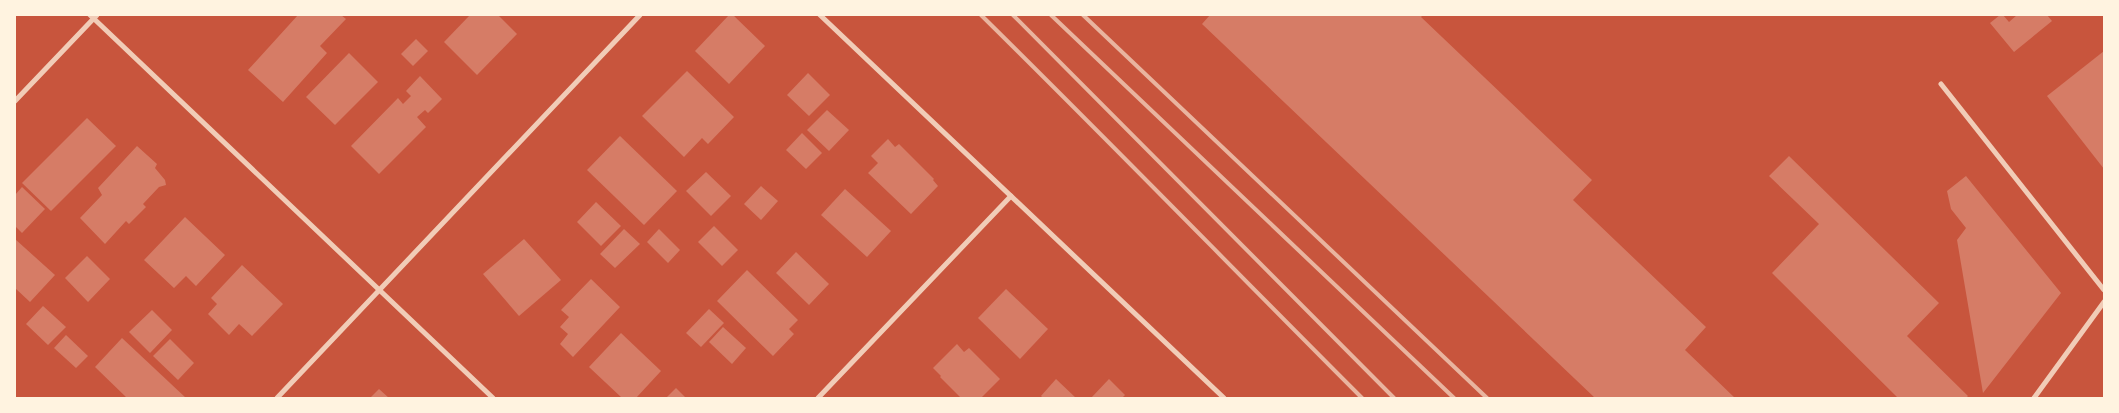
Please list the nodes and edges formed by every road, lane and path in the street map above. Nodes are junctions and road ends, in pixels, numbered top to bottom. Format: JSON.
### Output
{"nodes":[{"id":1,"x":640,"y":15,"type":"edge"},
{"id":2,"x":820,"y":15,"type":"edge"},
{"id":3,"x":93,"y":16,"type":"edge"},
{"id":4,"x":1941,"y":84,"type":"dead end"},
{"id":5,"x":15,"y":101,"type":"edge"},
{"id":6,"x":1011,"y":196,"type":"junction"},
{"id":7,"x":380,"y":290,"type":"junction"},
{"id":8,"x":2104,"y":290,"type":"edge"},
{"id":9,"x":2104,"y":302,"type":"edge"},
{"id":10,"x":277,"y":398,"type":"edge"},
{"id":11,"x":493,"y":398,"type":"edge"},
{"id":12,"x":818,"y":398,"type":"edge"},
{"id":13,"x":1224,"y":398,"type":"edge"},
{"id":14,"x":2034,"y":398,"type":"edge"}],
"edges":[{"from":1,"to":7,"type":"street"},
{"from":2,"to":6,"type":"street"},
{"from":3,"to":5,"type":"street"},
{"from":3,"to":7,"type":"street"},
{"from":4,"to":8,"type":"street"},
{"from":6,"to":12,"type":"street"},
{"from":6,"to":13,"type":"street"},
{"from":7,"to":10,"type":"street"},
{"from":7,"to":11,"type":"street"},
{"from":9,"to":14,"type":"street"}]}
